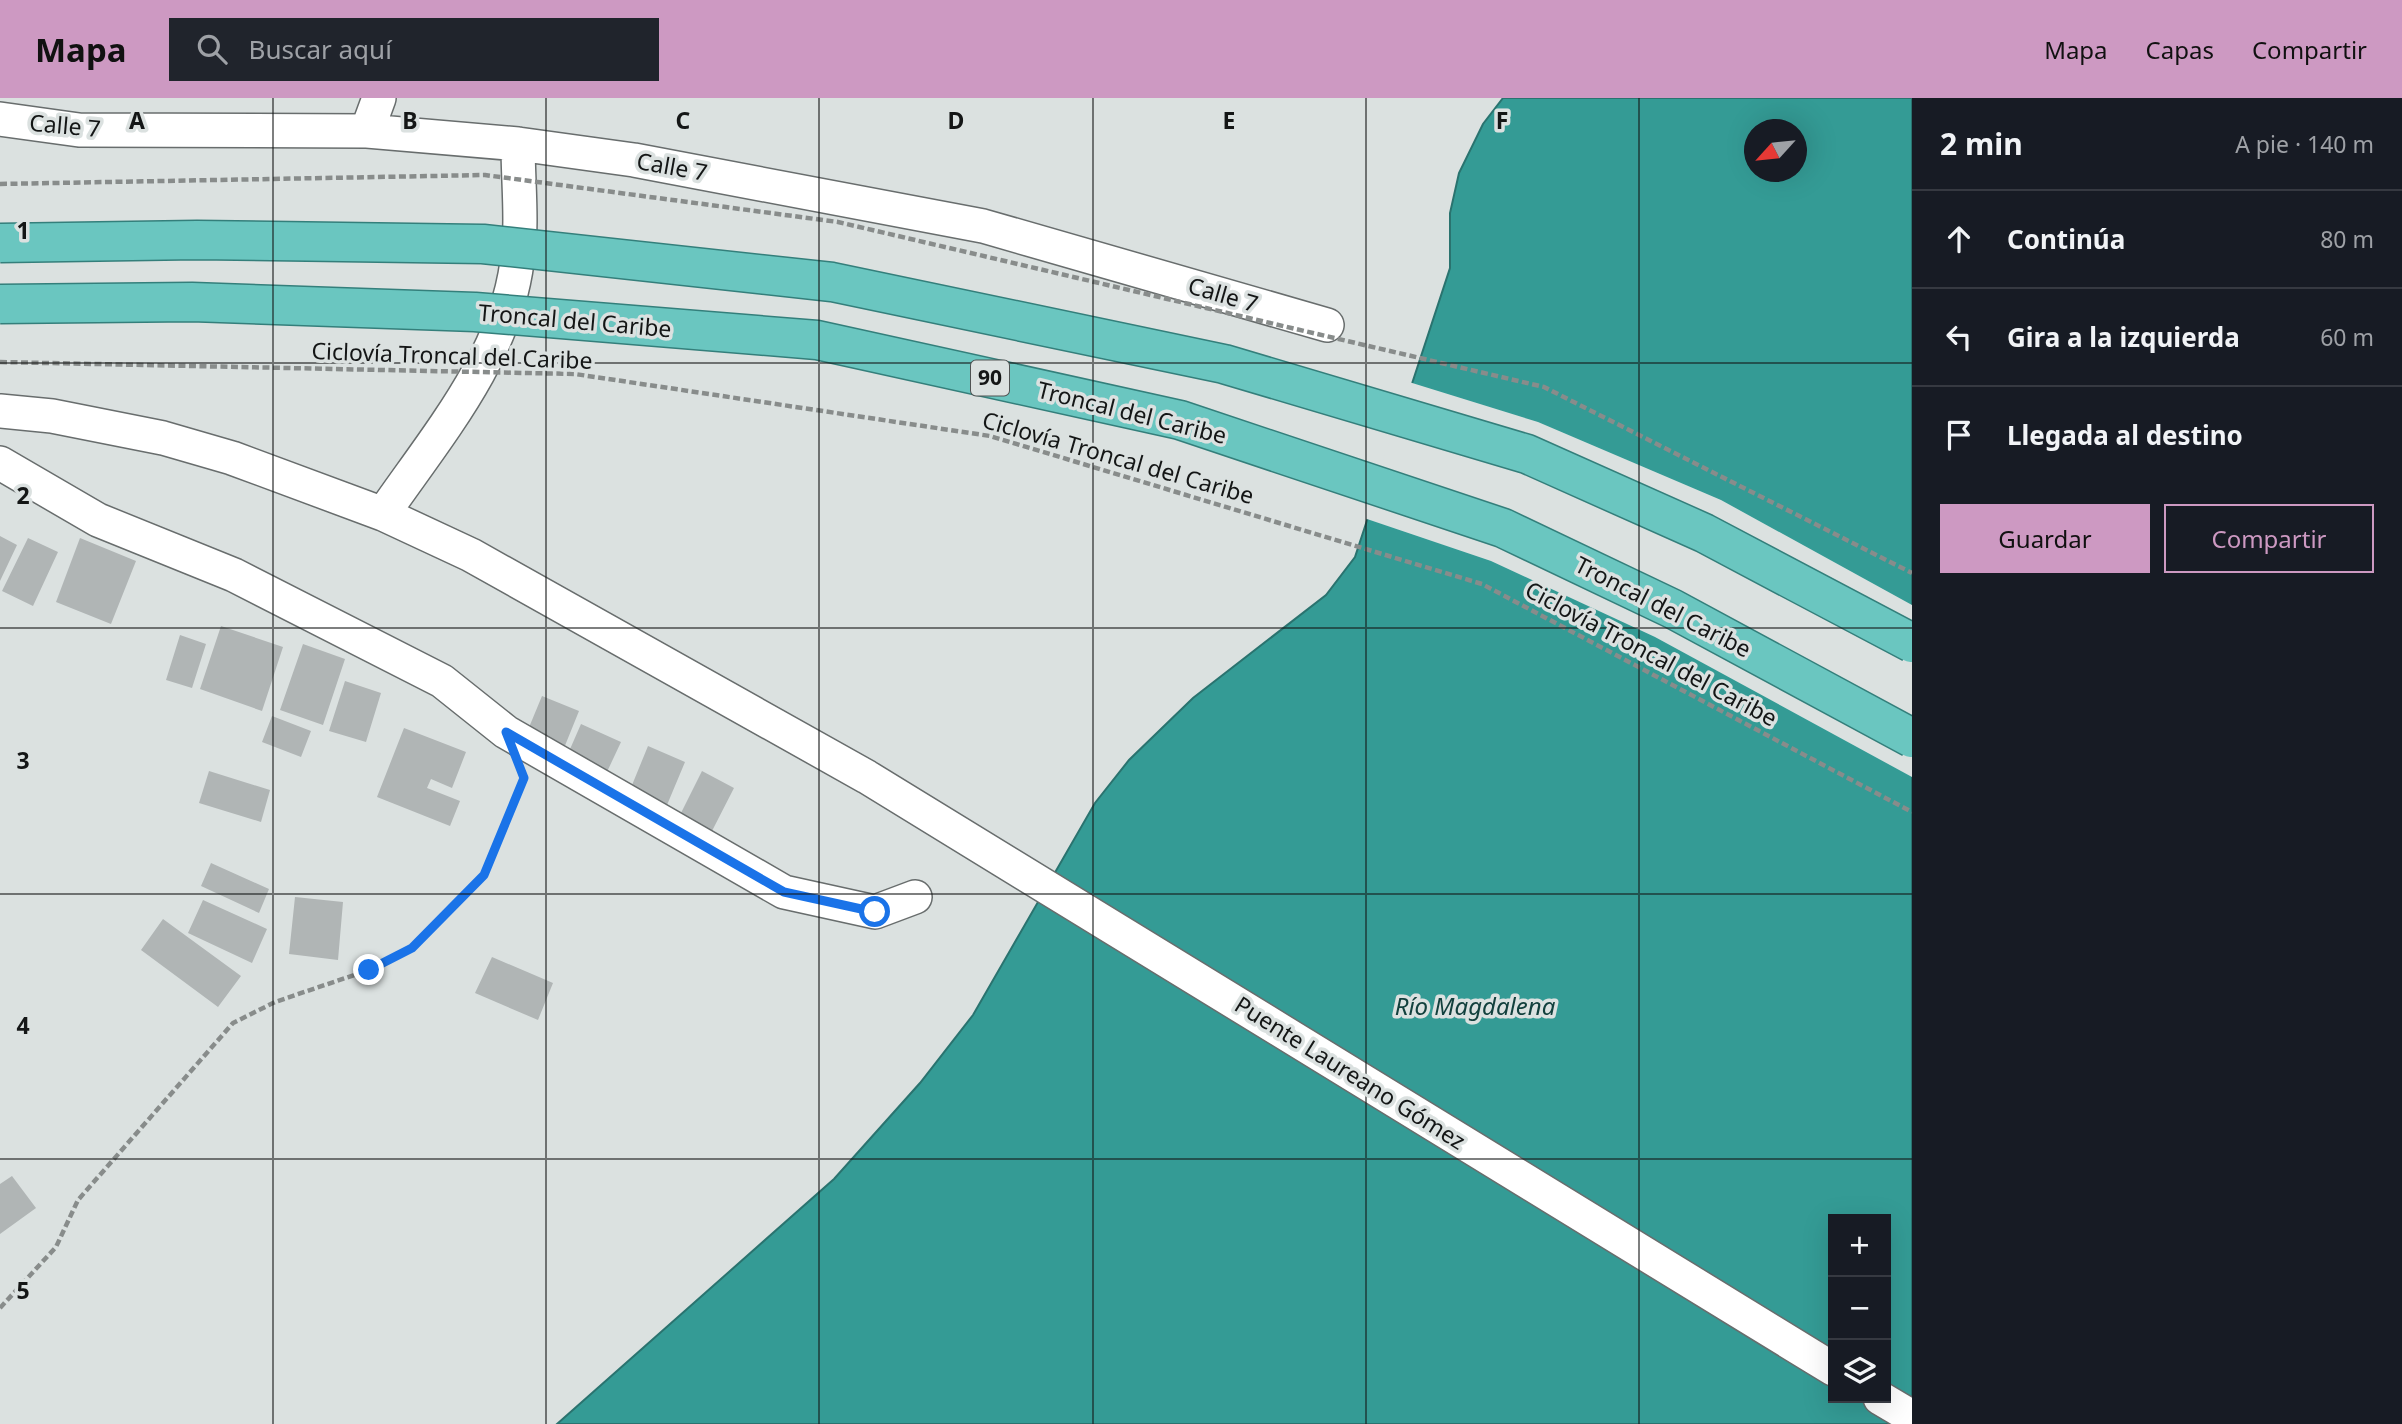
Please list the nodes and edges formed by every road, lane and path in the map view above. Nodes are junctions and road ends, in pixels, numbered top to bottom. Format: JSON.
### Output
{"nodes":[{"id":1,"x":379,"y":98,"type":"edge"},
{"id":2,"x":0,"y":119,"type":"edge"},
{"id":3,"x":367,"y":131,"type":"junction"},
{"id":4,"x":518,"y":144,"type":"junction"},
{"id":5,"x":0,"y":243,"type":"edge"},
{"id":6,"x":0,"y":304,"type":"edge"},
{"id":7,"x":1327,"y":325,"type":"dead end"},
{"id":8,"x":0,"y":362,"type":"edge"},
{"id":9,"x":0,"y":411,"type":"edge"},
{"id":10,"x":0,"y":463,"type":"edge"},
{"id":11,"x":383,"y":514,"type":"junction"},
{"id":12,"x":1912,"y":643,"type":"edge"},
{"id":13,"x":506,"y":732,"type":"junction"},
{"id":14,"x":1912,"y":738,"type":"edge"},
{"id":15,"x":1912,"y":812,"type":"edge"},
{"id":16,"x":915,"y":897,"type":"dead end"},
{"id":17,"x":0,"y":1308,"type":"edge"},
{"id":18,"x":1828,"y":1366,"type":"edge"},
{"id":19,"x":1888,"y":1403,"type":"edge"},
{"id":20,"x":1912,"y":1417,"type":"edge"}],
"edges":[{"from":1,"to":3,"type":"street"},
{"from":2,"to":3,"type":"street","name":"Calle 7"},
{"from":3,"to":4,"type":"street","name":"Calle 7"},
{"from":4,"to":7,"type":"street","name":"Calle 7"},
{"from":4,"to":11,"type":"street"},
{"from":5,"to":12,"type":"highway","bridge":true},
{"from":6,"to":14,"type":"highway","name":"Troncal del Caribe","number":"90","bridge":true},
{"from":8,"to":15,"type":"path","name":"Ciclovía Troncal del Caribe","bridge":true},
{"from":9,"to":11,"type":"street","name":"Puente Laureano Gómez"},
{"from":10,"to":13,"type":"street"},
{"from":11,"to":18,"type":"street","name":"Puente Laureano Gómez"},
{"from":13,"to":16,"type":"street"},
{"from":13,"to":17,"type":"path"},
{"from":19,"to":20,"type":"street"}]}
